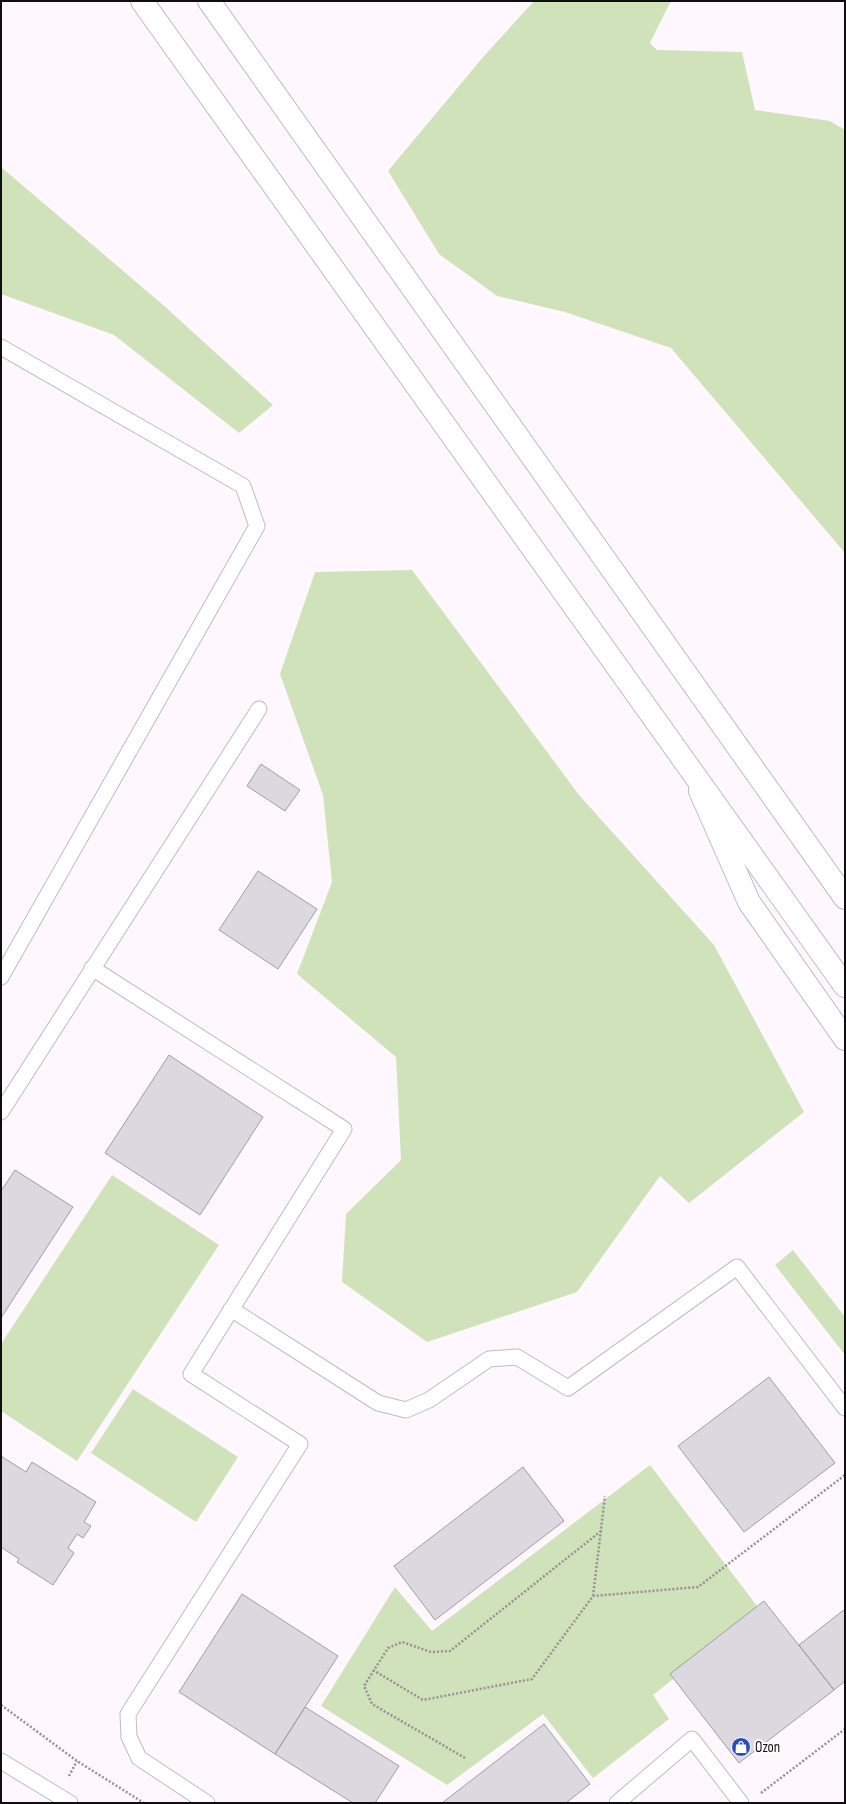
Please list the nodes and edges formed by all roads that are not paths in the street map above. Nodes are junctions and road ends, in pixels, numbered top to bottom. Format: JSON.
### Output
{"nodes":[{"id":1,"x":142,"y":1,"type":"edge"},
{"id":2,"x":209,"y":1,"type":"edge"},
{"id":3,"x":1,"y":347,"type":"edge"},
{"id":4,"x":259,"y":709,"type":"dead end"},
{"id":5,"x":690,"y":768,"type":"junction"},
{"id":6,"x":845,"y":898,"type":"edge"},
{"id":7,"x":92,"y":968,"type":"junction"},
{"id":8,"x":1,"y":977,"type":"edge"},
{"id":9,"x":845,"y":986,"type":"edge"},
{"id":10,"x":845,"y":1040,"type":"edge"},
{"id":11,"x":1,"y":1112,"type":"edge"},
{"id":12,"x":231,"y":1309,"type":"junction"},
{"id":13,"x":845,"y":1408,"type":"edge"},
{"id":14,"x":1,"y":1761,"type":"edge"},
{"id":15,"x":199,"y":1801,"type":"edge"},
{"id":16,"x":70,"y":1803,"type":"edge"},
{"id":17,"x":617,"y":1803,"type":"edge"},
{"id":18,"x":741,"y":1803,"type":"edge"}],
"edges":[{"from":1,"to":5,"type":"main road"},
{"from":2,"to":6,"type":"main road"},
{"from":3,"to":8,"type":"lane"},
{"from":4,"to":7,"type":"lane"},
{"from":5,"to":9,"type":"main road"},
{"from":5,"to":10,"type":"main road"},
{"from":7,"to":11,"type":"lane"},
{"from":7,"to":12,"type":"lane"},
{"from":12,"to":13,"type":"lane"},
{"from":12,"to":15,"type":"lane"},
{"from":14,"to":16,"type":"lane"},
{"from":17,"to":18,"type":"lane"}]}
